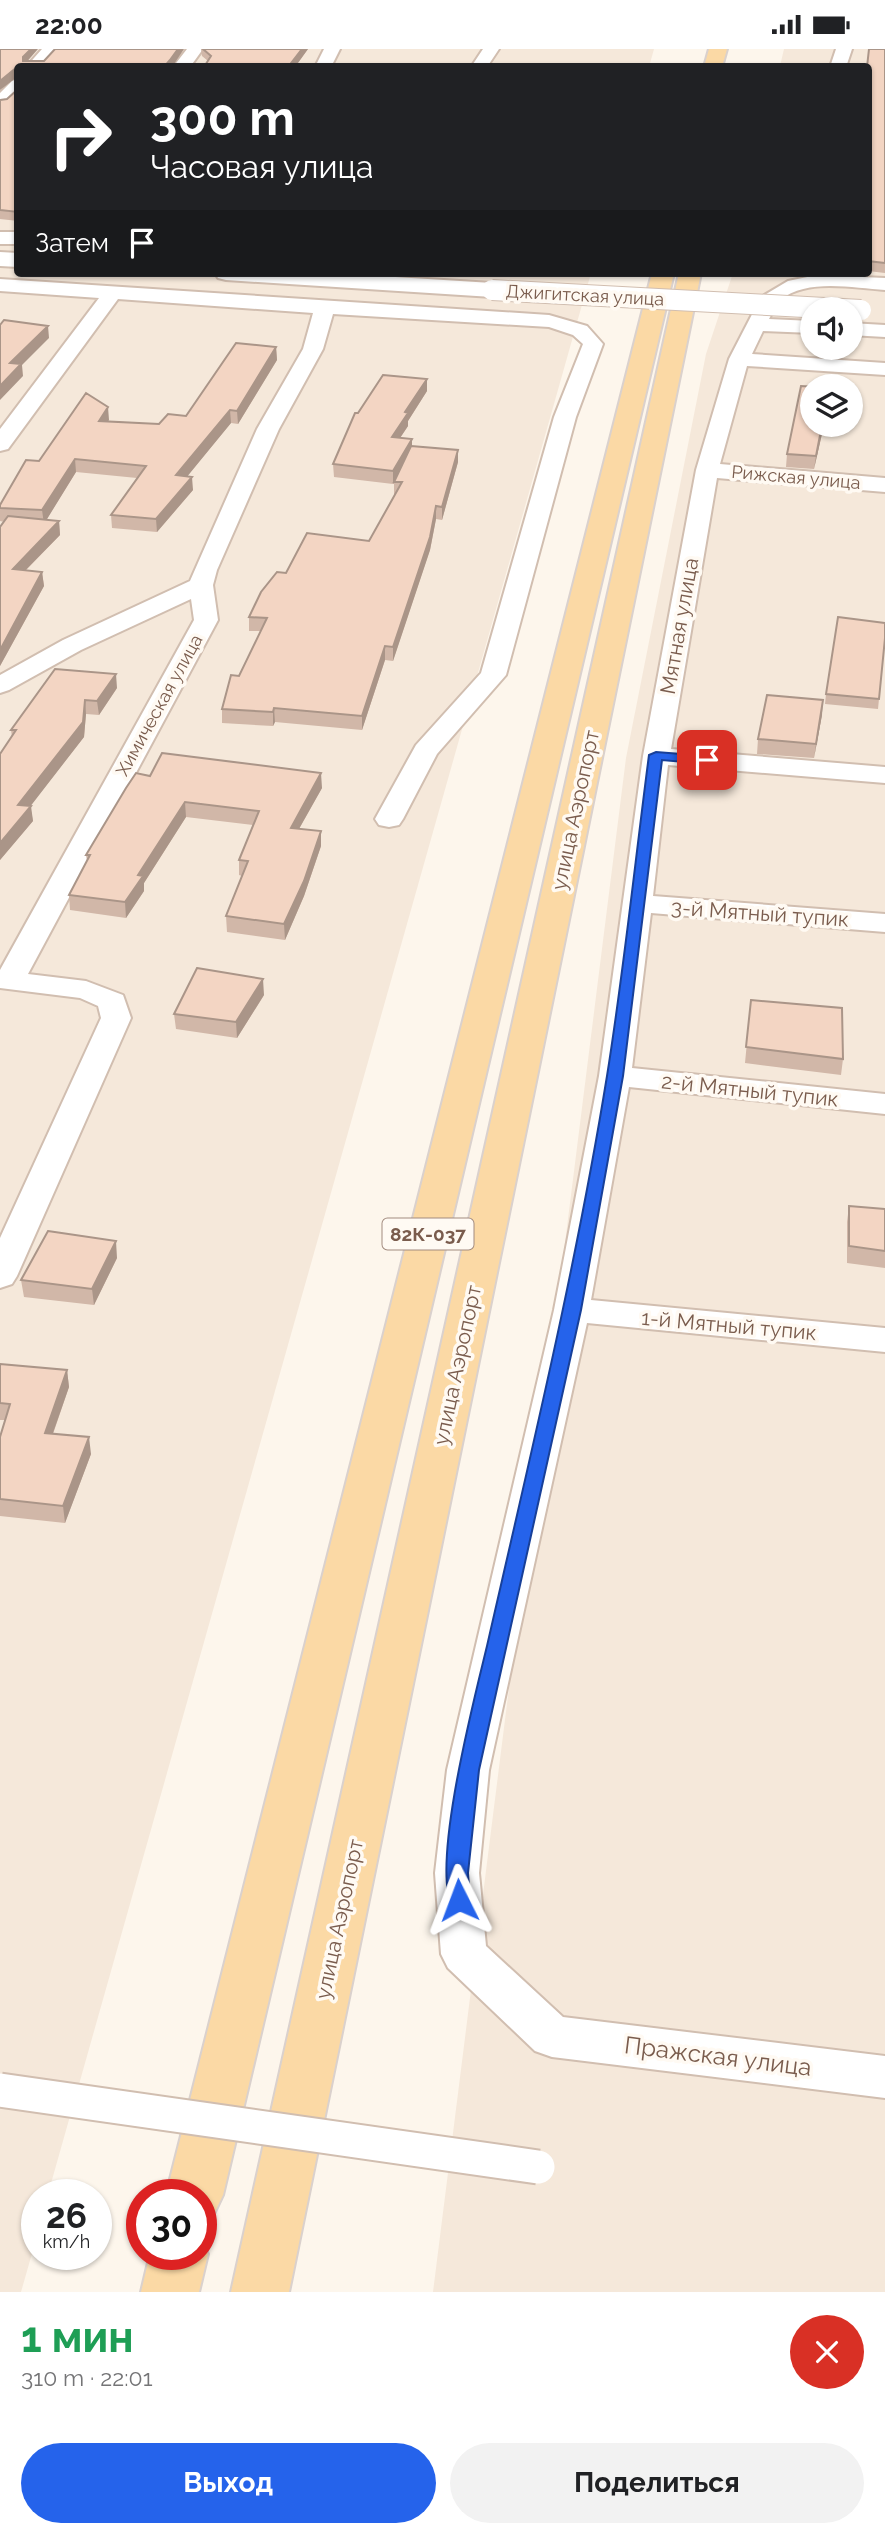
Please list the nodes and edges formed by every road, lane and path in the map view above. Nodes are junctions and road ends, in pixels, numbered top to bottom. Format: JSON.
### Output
{"nodes":[{"id":1,"x":51,"y":49,"type":"edge"},
{"id":2,"x":195,"y":49,"type":"edge"},
{"id":3,"x":38,"y":63,"type":"edge"},
{"id":4,"x":184,"y":63,"type":"edge"},
{"id":5,"x":14,"y":88,"type":"edge"},
{"id":6,"x":0,"y":102,"type":"edge"},
{"id":7,"x":289,"y":277,"type":"edge"},
{"id":8,"x":662,"y":277,"type":"edge"},
{"id":9,"x":689,"y":277,"type":"edge"},
{"id":10,"x":885,"y":284,"type":"edge"},
{"id":11,"x":0,"y":285,"type":"edge"},
{"id":12,"x":112,"y":294,"type":"junction"},
{"id":13,"x":324,"y":309,"type":"junction"},
{"id":14,"x":885,"y":311,"type":"edge"},
{"id":15,"x":800,"y":315,"type":"edge"},
{"id":16,"x":863,"y":317,"type":"edge"},
{"id":17,"x":863,"y":322,"type":"edge"},
{"id":18,"x":757,"y":325,"type":"junction"},
{"id":19,"x":800,"y":327,"type":"edge"},
{"id":20,"x":885,"y":331,"type":"edge"},
{"id":21,"x":739,"y":359,"type":"junction"},
{"id":22,"x":885,"y":369,"type":"edge"},
{"id":23,"x":0,"y":444,"type":"edge"},
{"id":24,"x":707,"y":470,"type":"junction"},
{"id":25,"x":885,"y":485,"type":"edge"},
{"id":26,"x":201,"y":585,"type":"junction"},
{"id":27,"x":0,"y":685,"type":"edge"},
{"id":28,"x":656,"y":755,"type":"junction"},
{"id":29,"x":885,"y":775,"type":"edge"},
{"id":30,"x":389,"y":819,"type":"dead end"},
{"id":31,"x":636,"y":903,"type":"junction"},
{"id":32,"x":885,"y":923,"type":"edge"},
{"id":33,"x":4,"y":981,"type":"edge"},
{"id":34,"x":615,"y":1076,"type":"junction"},
{"id":35,"x":885,"y":1104,"type":"edge"},
{"id":36,"x":0,"y":1276,"type":"edge"},
{"id":37,"x":572,"y":1310,"type":"junction"},
{"id":38,"x":885,"y":1340,"type":"edge"},
{"id":39,"x":552,"y":2036,"type":"joint"},
{"id":40,"x":885,"y":2077,"type":"edge"},
{"id":41,"x":0,"y":2090,"type":"edge"},
{"id":42,"x":538,"y":2167,"type":"dead end"},
{"id":43,"x":198,"y":2179,"type":"edge"},
{"id":44,"x":175,"y":2270,"type":"edge"},
{"id":45,"x":170,"y":2292,"type":"edge"},
{"id":46,"x":260,"y":2292,"type":"edge"}],
"edges":[{"from":1,"to":3,"type":"street"},
{"from":2,"to":4,"type":"street"},
{"from":5,"to":6,"type":"street"},
{"from":7,"to":15,"type":"street","name":"Джигитская улица","bridge":true},
{"from":8,"to":43,"type":"main road","name":"улица Аэропорт","number":"82К-037"},
{"from":9,"to":46,"type":"main road","name":"улица Аэропорт"},
{"from":10,"to":18,"type":"street","name":"Мятная улица"},
{"from":11,"to":12,"type":"street"},
{"from":12,"to":13,"type":"street"},
{"from":12,"to":23,"type":"street"},
{"from":13,"to":26,"type":"street","name":"Химическая улица"},
{"from":13,"to":30,"type":"street"},
{"from":14,"to":16,"type":"street"},
{"from":17,"to":20,"type":"street"},
{"from":18,"to":19,"type":"street"},
{"from":18,"to":21,"type":"street","name":"Мятная улица"},
{"from":21,"to":22,"type":"street"},
{"from":21,"to":24,"type":"street","name":"Мятная улица"},
{"from":24,"to":25,"type":"street","name":"Рижская улица"},
{"from":24,"to":28,"type":"street","name":"Мятная улица"},
{"from":26,"to":27,"type":"street"},
{"from":26,"to":33,"type":"street","name":"Химическая улица"},
{"from":28,"to":29,"type":"street"},
{"from":28,"to":31,"type":"street","name":"Мятная улица"},
{"from":31,"to":32,"type":"street","name":"3-й Мятный тупик"},
{"from":31,"to":34,"type":"street","name":"Мятная улица"},
{"from":33,"to":36,"type":"street","name":"Химическая улица"},
{"from":34,"to":35,"type":"street","name":"2-й Мятный тупик"},
{"from":34,"to":37,"type":"street","name":"Мятная улица"},
{"from":37,"to":38,"type":"street","name":"1-й Мятный тупик"},
{"from":37,"to":39,"type":"street","name":"Мятная улица"},
{"from":39,"to":40,"type":"street","name":"Пражская улица"},
{"from":41,"to":42,"type":"street","bridge":true},
{"from":44,"to":45,"type":"main road"}]}
